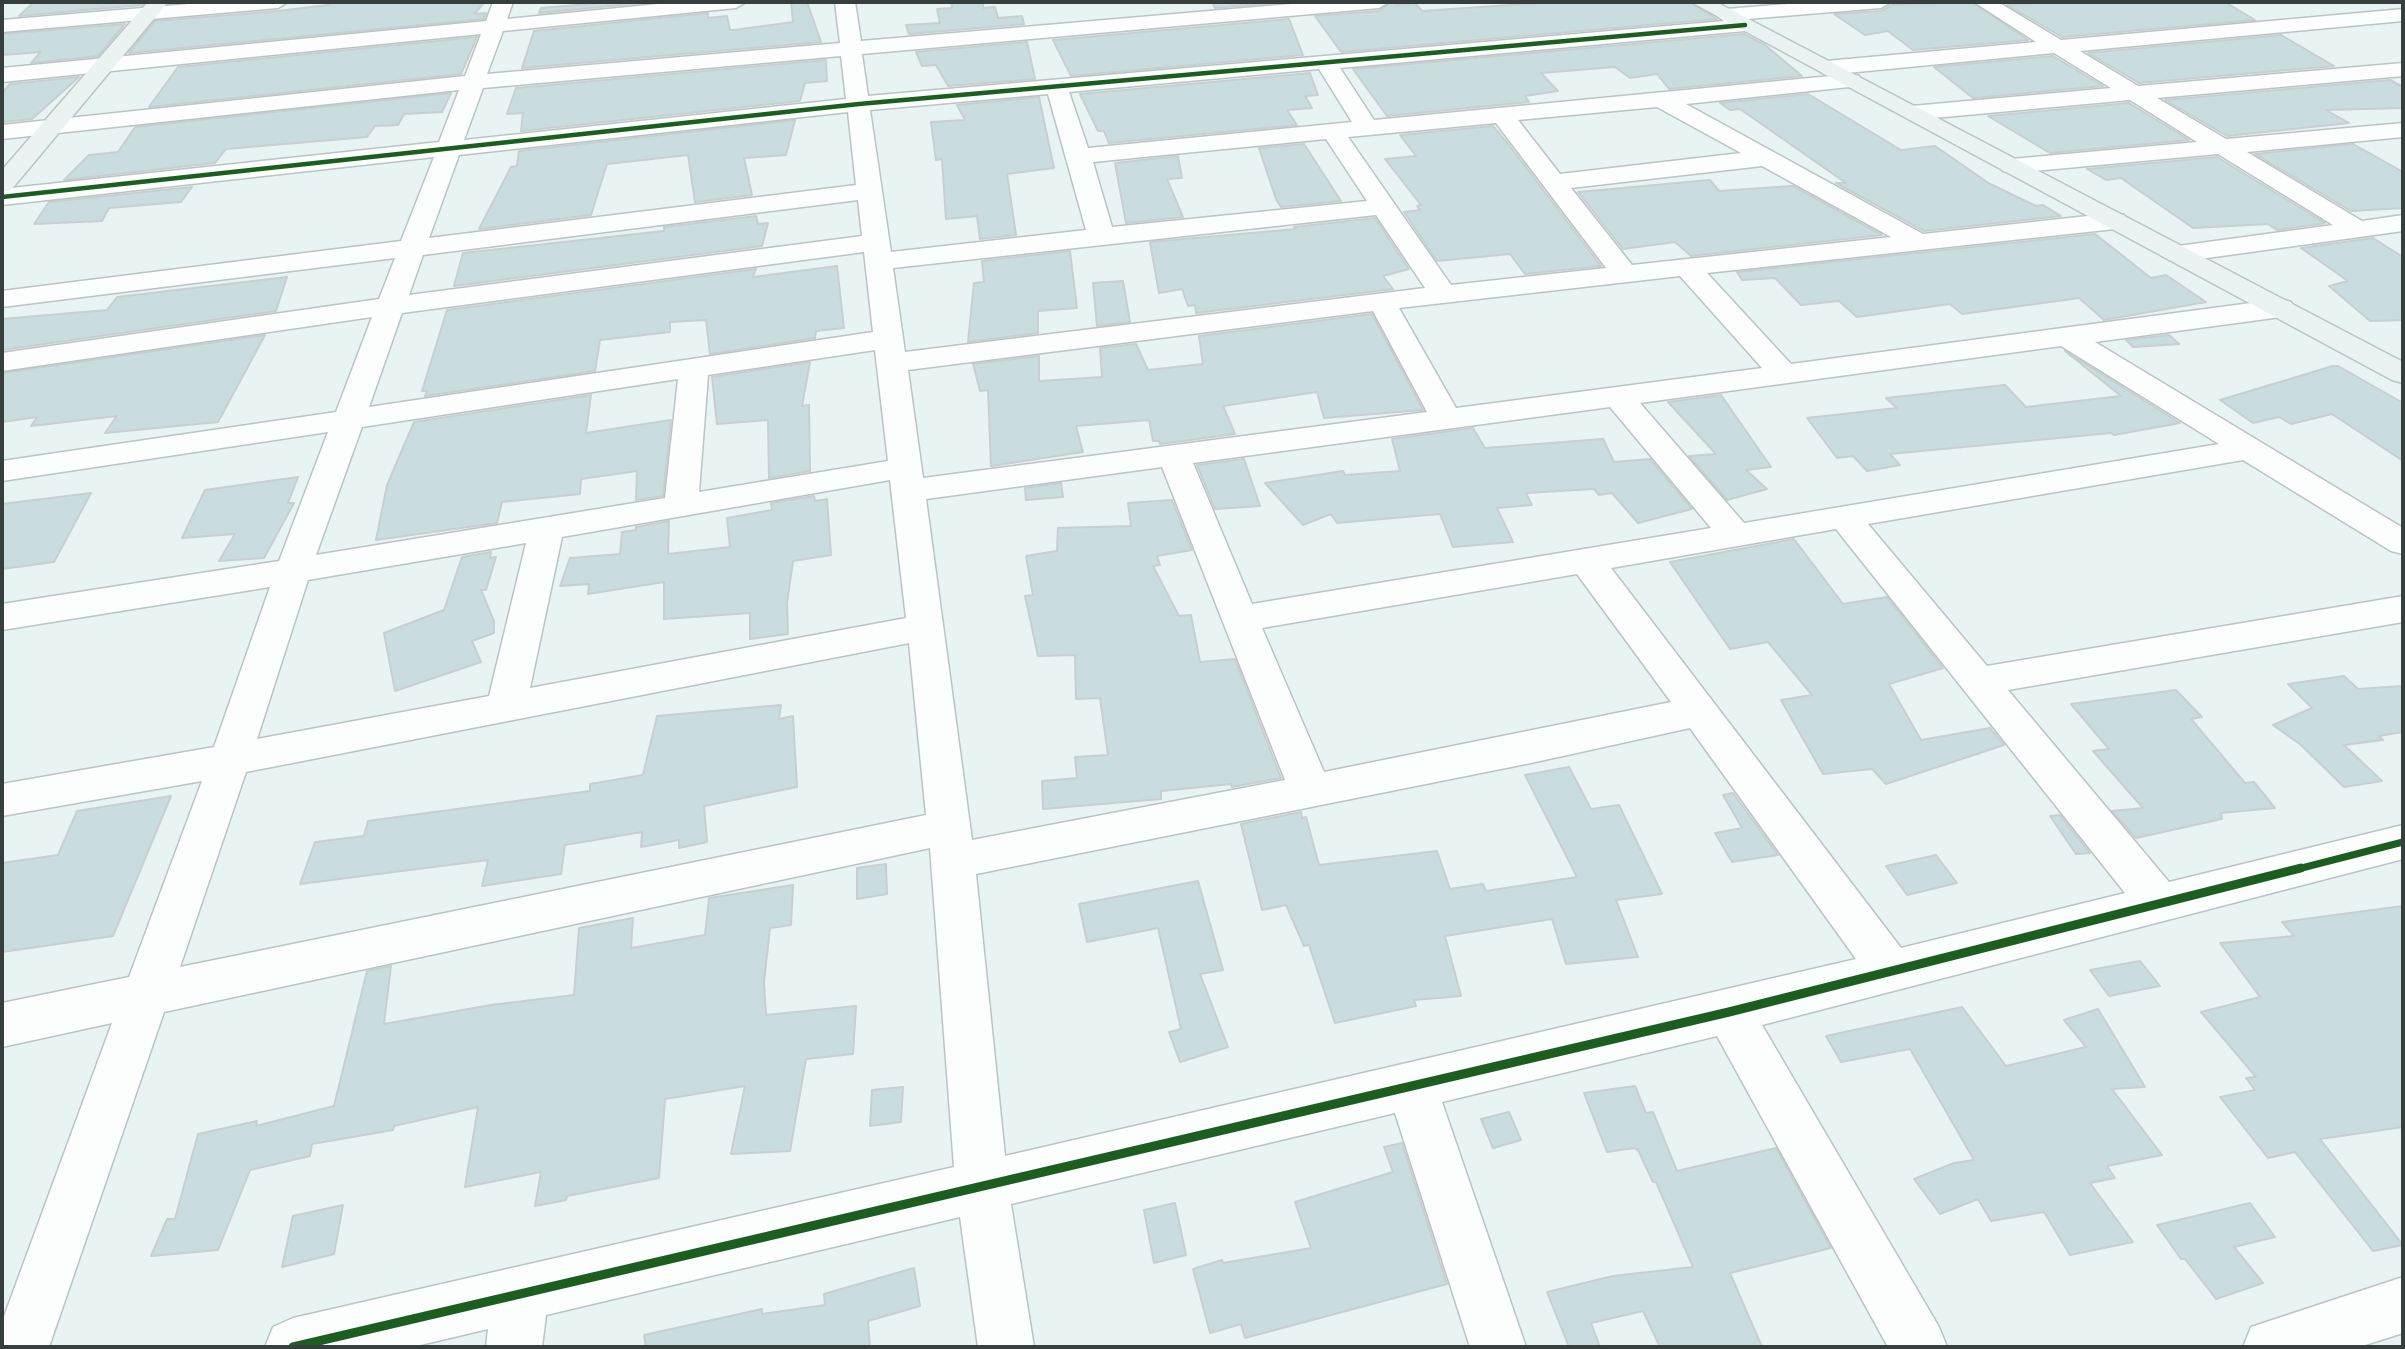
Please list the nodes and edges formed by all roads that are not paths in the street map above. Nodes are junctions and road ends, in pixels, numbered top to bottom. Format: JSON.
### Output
{"nodes":[{"id":1,"x":278,"y":2,"type":"edge"},
{"id":2,"x":736,"y":2,"type":"edge"},
{"id":3,"x":845,"y":2,"type":"edge"},
{"id":4,"x":1380,"y":2,"type":"edge"},
{"id":5,"x":1701,"y":2,"type":"edge"},
{"id":6,"x":1881,"y":2,"type":"edge"},
{"id":7,"x":1984,"y":2,"type":"edge"},
{"id":8,"x":2282,"y":7,"type":"dead end"},
{"id":9,"x":153,"y":8,"type":"edge"},
{"id":10,"x":1261,"y":12,"type":"junction"},
{"id":11,"x":499,"y":14,"type":"edge"},
{"id":12,"x":2403,"y":15,"type":"edge"},
{"id":13,"x":1735,"y":20,"type":"junction"},
{"id":14,"x":2313,"y":22,"type":"junction"},
{"id":15,"x":2,"y":26,"type":"edge"},
{"id":16,"x":2347,"y":38,"type":"dead end"},
{"id":17,"x":2053,"y":45,"type":"junction"},
{"id":18,"x":853,"y":46,"type":"junction"},
{"id":19,"x":2370,"y":49,"type":"dead end"},
{"id":20,"x":105,"y":65,"type":"junction"},
{"id":21,"x":1327,"y":65,"type":"junction"},
{"id":22,"x":1294,"y":67,"type":"junction"},
{"id":23,"x":2403,"y":67,"type":"edge"},
{"id":24,"x":1826,"y":68,"type":"junction"},
{"id":25,"x":2,"y":75,"type":"edge"},
{"id":26,"x":1851,"y":81,"type":"junction"},
{"id":27,"x":472,"y":82,"type":"junction"},
{"id":28,"x":1057,"y":88,"type":"junction"},
{"id":29,"x":2132,"y":93,"type":"junction"},
{"id":30,"x":1662,"y":100,"type":"junction"},
{"id":31,"x":859,"y":104,"type":"junction"},
{"id":32,"x":1912,"y":113,"type":"junction"},
{"id":33,"x":1502,"y":115,"type":"junction"},
{"id":34,"x":51,"y":127,"type":"junction"},
{"id":35,"x":1367,"y":127,"type":"junction"},
{"id":36,"x":2403,"y":130,"type":"edge"},
{"id":37,"x":1332,"y":131,"type":"junction"},
{"id":38,"x":2,"y":132,"type":"edge"},
{"id":39,"x":2222,"y":148,"type":"junction"},
{"id":40,"x":450,"y":149,"type":"junction"},
{"id":41,"x":1079,"y":156,"type":"junction"},
{"id":42,"x":1765,"y":158,"type":"junction"},
{"id":43,"x":2012,"y":166,"type":"junction"},
{"id":44,"x":1556,"y":182,"type":"junction"},
{"id":45,"x":2,"y":185,"type":"edge"},
{"id":46,"x":869,"y":191,"type":"junction"},
{"id":47,"x":2,"y":197,"type":"edge"},
{"id":48,"x":1382,"y":207,"type":"junction"},
{"id":49,"x":2115,"y":221,"type":"junction"},
{"id":50,"x":2403,"y":223,"type":"edge"},
{"id":51,"x":2356,"y":228,"type":"junction"},
{"id":52,"x":1101,"y":236,"type":"junction"},
{"id":53,"x":1920,"y":243,"type":"junction"},
{"id":54,"x":412,"y":246,"type":"junction"},
{"id":55,"x":878,"y":252,"type":"junction"},
{"id":56,"x":2178,"y":254,"type":"junction"},
{"id":57,"x":1686,"y":267,"type":"junction"},
{"id":58,"x":1624,"y":273,"type":"junction"},
{"id":59,"x":1443,"y":294,"type":"junction"},
{"id":60,"x":2,"y":299,"type":"edge"},
{"id":61,"x":1382,"y":302,"type":"junction"},
{"id":62,"x":391,"y":306,"type":"junction"},
{"id":63,"x":2281,"y":309,"type":"junction"},
{"id":64,"x":2065,"y":336,"type":"junction"},
{"id":65,"x":890,"y":351,"type":"junction"},
{"id":66,"x":2,"y":362,"type":"edge"},
{"id":67,"x":694,"y":367,"type":"junction"},
{"id":68,"x":2398,"y":368,"type":"edge"},
{"id":69,"x":1783,"y":373,"type":"junction"},
{"id":70,"x":1618,"y":397,"type":"junction"},
{"id":71,"x":351,"y":418,"type":"junction"},
{"id":72,"x":1446,"y":419,"type":"junction"},
{"id":73,"x":2248,"y":449,"type":"junction"},
{"id":74,"x":1173,"y":455,"type":"junction"},
{"id":75,"x":2,"y":471,"type":"edge"},
{"id":76,"x":906,"y":480,"type":"junction"},
{"id":77,"x":681,"y":506,"type":"junction"},
{"id":78,"x":1844,"y":517,"type":"junction"},
{"id":79,"x":547,"y":528,"type":"junction"},
{"id":80,"x":1736,"y":536,"type":"junction"},
{"id":81,"x":2403,"y":543,"type":"edge"},
{"id":82,"x":1587,"y":562,"type":"junction"},
{"id":83,"x":293,"y":571,"type":"junction"},
{"id":84,"x":2403,"y":609,"type":"edge"},
{"id":85,"x":2,"y":617,"type":"edge"},
{"id":86,"x":1240,"y":619,"type":"junction"},
{"id":87,"x":926,"y":626,"type":"junction"},
{"id":88,"x":1976,"y":682,"type":"junction"},
{"id":89,"x":506,"y":707,"type":"junction"},
{"id":90,"x":1699,"y":711,"type":"junction"},
{"id":91,"x":230,"y":760,"type":"junction"},
{"id":92,"x":1311,"y":792,"type":"junction"},
{"id":93,"x":2,"y":800,"type":"edge"},
{"id":94,"x":951,"y":844,"type":"junction"},
{"id":95,"x":2395,"y":855,"type":"edge"},
{"id":96,"x":2158,"y":902,"type":"junction"},
{"id":97,"x":1889,"y":970,"type":"junction"},
{"id":98,"x":148,"y":994,"type":"junction"},
{"id":99,"x":1729,"y":1012,"type":"junction"},
{"id":100,"x":2,"y":1025,"type":"edge"},
{"id":101,"x":1411,"y":1084,"type":"junction"},
{"id":102,"x":982,"y":1185,"type":"junction"},
{"id":103,"x":2403,"y":1305,"type":"edge"},
{"id":104,"x":517,"y":1321,"type":"edge"},
{"id":105,"x":21,"y":1347,"type":"edge"},
{"id":106,"x":293,"y":1347,"type":"edge"},
{"id":107,"x":1006,"y":1347,"type":"edge"},
{"id":108,"x":1498,"y":1347,"type":"edge"},
{"id":109,"x":1919,"y":1347,"type":"edge"},
{"id":110,"x":2271,"y":1347,"type":"edge"}],
"edges":[{"from":1,"to":9,"type":"street"},
{"from":2,"to":11,"type":"street"},
{"from":3,"to":18,"type":"street"},
{"from":4,"to":10,"type":"street"},
{"from":5,"to":13,"type":"street"},
{"from":6,"to":13,"type":"street"},
{"from":7,"to":17,"type":"street"},
{"from":8,"to":14,"type":"street"},
{"from":9,"to":15,"type":"street"},
{"from":9,"to":20,"type":"street"},
{"from":10,"to":18,"type":"street"},
{"from":10,"to":22,"type":"street"},
{"from":11,"to":20,"type":"street"},
{"from":11,"to":27,"type":"street"},
{"from":12,"to":14,"type":"street"},
{"from":13,"to":21,"type":"street"},
{"from":13,"to":24,"type":"street"},
{"from":14,"to":16,"type":"street"},
{"from":14,"to":17,"type":"street"},
{"from":17,"to":24,"type":"street"},
{"from":17,"to":29,"type":"street"},
{"from":18,"to":27,"type":"street"},
{"from":18,"to":31,"type":"street"},
{"from":19,"to":23,"type":"street"},
{"from":20,"to":25,"type":"street"},
{"from":20,"to":34,"type":"street"},
{"from":21,"to":22,"type":"street"},
{"from":21,"to":35,"type":"street"},
{"from":22,"to":28,"type":"street"},
{"from":23,"to":29,"type":"street"},
{"from":24,"to":26,"type":"street"},
{"from":26,"to":30,"type":"street"},
{"from":26,"to":32,"type":"street"},
{"from":27,"to":34,"type":"street"},
{"from":27,"to":40,"type":"street"},
{"from":28,"to":31,"type":"street"},
{"from":28,"to":41,"type":"street"},
{"from":29,"to":32,"type":"street"},
{"from":29,"to":39,"type":"street"},
{"from":30,"to":33,"type":"street"},
{"from":30,"to":42,"type":"street"},
{"from":31,"to":40,"type":"street"},
{"from":31,"to":46,"type":"street"},
{"from":32,"to":43,"type":"street"},
{"from":33,"to":35,"type":"street"},
{"from":33,"to":44,"type":"street"},
{"from":34,"to":38,"type":"street"},
{"from":34,"to":45,"type":"street"},
{"from":35,"to":37,"type":"street"},
{"from":36,"to":39,"type":"street"},
{"from":37,"to":41,"type":"street"},
{"from":37,"to":48,"type":"street"},
{"from":39,"to":43,"type":"street"},
{"from":39,"to":51,"type":"street"},
{"from":40,"to":47,"type":"street"},
{"from":40,"to":54,"type":"street"},
{"from":41,"to":52,"type":"street"},
{"from":42,"to":44,"type":"street"},
{"from":42,"to":53,"type":"street"},
{"from":43,"to":49,"type":"street"},
{"from":44,"to":58,"type":"street"},
{"from":46,"to":54,"type":"street"},
{"from":46,"to":55,"type":"street"},
{"from":48,"to":52,"type":"street"},
{"from":48,"to":59,"type":"street"},
{"from":49,"to":53,"type":"street"},
{"from":49,"to":56,"type":"street"},
{"from":50,"to":51,"type":"street"},
{"from":51,"to":56,"type":"street"},
{"from":52,"to":55,"type":"street"},
{"from":53,"to":57,"type":"street"},
{"from":54,"to":60,"type":"street"},
{"from":54,"to":62,"type":"street"},
{"from":55,"to":62,"type":"street"},
{"from":55,"to":65,"type":"street"},
{"from":56,"to":63,"type":"street"},
{"from":57,"to":58,"type":"street"},
{"from":57,"to":69,"type":"street"},
{"from":58,"to":59,"type":"street"},
{"from":59,"to":61,"type":"street"},
{"from":61,"to":65,"type":"street"},
{"from":61,"to":72,"type":"street"},
{"from":62,"to":66,"type":"street"},
{"from":62,"to":71,"type":"street"},
{"from":63,"to":64,"type":"street"},
{"from":63,"to":68,"type":"street"},
{"from":64,"to":69,"type":"street"},
{"from":64,"to":73,"type":"street"},
{"from":65,"to":67,"type":"street"},
{"from":65,"to":76,"type":"street"},
{"from":67,"to":71,"type":"street"},
{"from":67,"to":77,"type":"street"},
{"from":69,"to":70,"type":"street"},
{"from":70,"to":72,"type":"street"},
{"from":70,"to":80,"type":"street"},
{"from":71,"to":75,"type":"street"},
{"from":71,"to":83,"type":"street"},
{"from":72,"to":74,"type":"street"},
{"from":73,"to":78,"type":"street"},
{"from":73,"to":81,"type":"street"},
{"from":74,"to":76,"type":"street"},
{"from":74,"to":86,"type":"street"},
{"from":76,"to":77,"type":"street"},
{"from":76,"to":87,"type":"street"},
{"from":77,"to":79,"type":"street"},
{"from":78,"to":80,"type":"street"},
{"from":78,"to":88,"type":"street"},
{"from":79,"to":83,"type":"street"},
{"from":79,"to":89,"type":"street"},
{"from":80,"to":82,"type":"street"},
{"from":82,"to":86,"type":"street"},
{"from":82,"to":90,"type":"street"},
{"from":83,"to":85,"type":"street"},
{"from":83,"to":91,"type":"street"},
{"from":84,"to":88,"type":"street"},
{"from":86,"to":92,"type":"street"},
{"from":87,"to":89,"type":"street"},
{"from":87,"to":94,"type":"street"},
{"from":88,"to":96,"type":"street"},
{"from":89,"to":91,"type":"street"},
{"from":90,"to":92,"type":"street"},
{"from":90,"to":97,"type":"street"},
{"from":91,"to":93,"type":"street"},
{"from":91,"to":98,"type":"street"},
{"from":92,"to":94,"type":"street"},
{"from":94,"to":98,"type":"street"},
{"from":94,"to":102,"type":"street"},
{"from":95,"to":96,"type":"street"},
{"from":96,"to":97,"type":"street"},
{"from":97,"to":99,"type":"street"},
{"from":98,"to":100,"type":"street"},
{"from":98,"to":105,"type":"street"},
{"from":99,"to":101,"type":"street"},
{"from":99,"to":109,"type":"street"},
{"from":101,"to":102,"type":"street"},
{"from":101,"to":108,"type":"street"},
{"from":102,"to":104,"type":"street"},
{"from":102,"to":107,"type":"street"},
{"from":103,"to":110,"type":"street"},
{"from":104,"to":106,"type":"street"}]}
